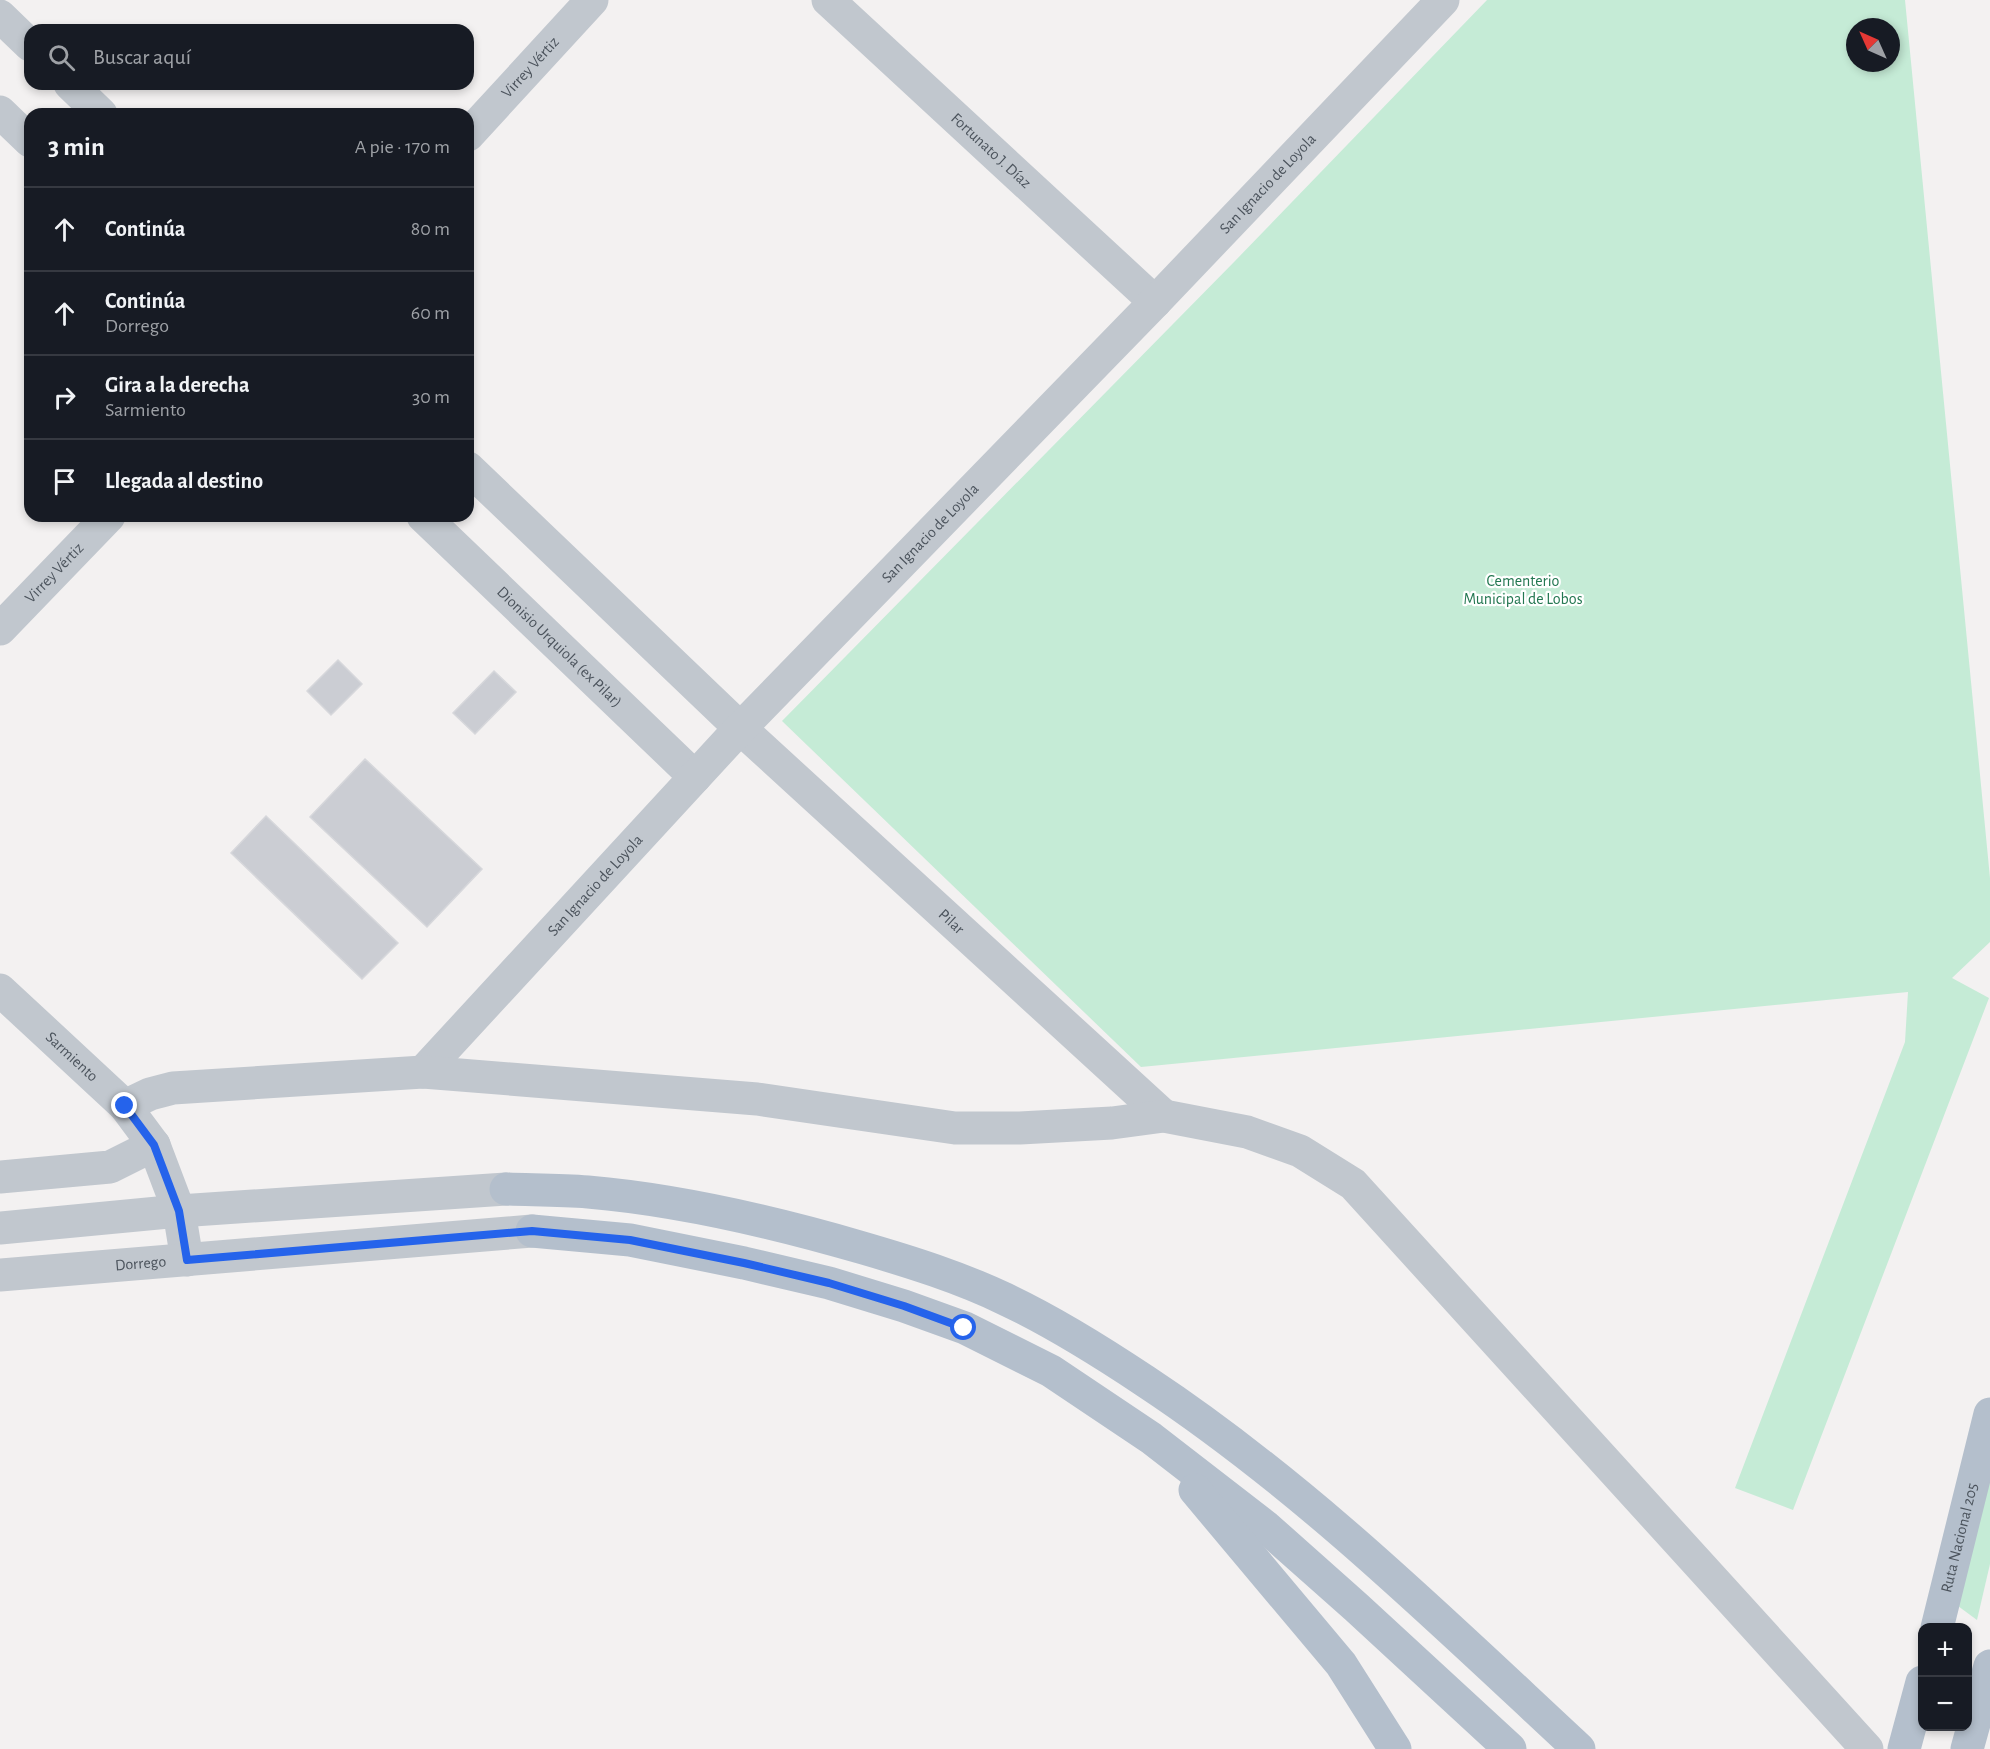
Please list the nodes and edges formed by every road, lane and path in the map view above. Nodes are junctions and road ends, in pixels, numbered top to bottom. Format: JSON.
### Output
{"nodes":[{"id":1,"x":592,"y":0,"type":"edge"},
{"id":2,"x":828,"y":0,"type":"edge"},
{"id":3,"x":1443,"y":0,"type":"edge"},
{"id":4,"x":0,"y":16,"type":"edge"},
{"id":5,"x":24,"y":39,"type":"edge"},
{"id":6,"x":76,"y":90,"type":"edge"},
{"id":7,"x":95,"y":108,"type":"edge"},
{"id":8,"x":0,"y":112,"type":"edge"},
{"id":9,"x":474,"y":128,"type":"edge"},
{"id":10,"x":24,"y":135,"type":"edge"},
{"id":11,"x":1155,"y":302,"type":"junction"},
{"id":12,"x":474,"y":474,"type":"edge"},
{"id":13,"x":103,"y":522,"type":"edge"},
{"id":14,"x":429,"y":522,"type":"edge"},
{"id":15,"x":0,"y":629,"type":"edge"},
{"id":16,"x":740,"y":728,"type":"junction"},
{"id":17,"x":695,"y":777,"type":"junction"},
{"id":18,"x":0,"y":990,"type":"edge"},
{"id":19,"x":423,"y":1072,"type":"junction"},
{"id":20,"x":125,"y":1106,"type":"junction"},
{"id":21,"x":1164,"y":1116,"type":"junction"},
{"id":22,"x":154,"y":1145,"type":"junction"},
{"id":23,"x":0,"y":1177,"type":"edge"},
{"id":24,"x":507,"y":1189,"type":"joint"},
{"id":25,"x":179,"y":1211,"type":"junction"},
{"id":26,"x":0,"y":1228,"type":"edge"},
{"id":27,"x":532,"y":1231,"type":"joint"},
{"id":28,"x":187,"y":1260,"type":"junction"},
{"id":29,"x":0,"y":1275,"type":"edge"},
{"id":30,"x":1990,"y":1414,"type":"edge"},
{"id":31,"x":1150,"y":1438,"type":"junction"},
{"id":32,"x":1938,"y":1623,"type":"edge"},
{"id":33,"x":1988,"y":1676,"type":"edge"},
{"id":34,"x":1918,"y":1700,"type":"edge"},
{"id":35,"x":1395,"y":1749,"type":"edge"},
{"id":36,"x":1510,"y":1749,"type":"edge"},
{"id":37,"x":1579,"y":1749,"type":"edge"},
{"id":38,"x":1868,"y":1749,"type":"edge"},
{"id":39,"x":1904,"y":1749,"type":"edge"},
{"id":40,"x":1967,"y":1749,"type":"edge"}],
"edges":[{"from":1,"to":9,"type":"street","name":"Virrey Vértiz"},
{"from":2,"to":11,"type":"street","name":"Fortunato J. Díaz"},
{"from":3,"to":11,"type":"street","name":"San Ignacio de Loyola"},
{"from":4,"to":5,"type":"street"},
{"from":6,"to":7,"type":"street"},
{"from":8,"to":10,"type":"street"},
{"from":11,"to":16,"type":"street","name":"San Ignacio de Loyola"},
{"from":12,"to":16,"type":"street"},
{"from":13,"to":15,"type":"street","name":"Virrey Vértiz"},
{"from":14,"to":17,"type":"street","name":"Dionisio Urquiola (ex Pilar)"},
{"from":16,"to":17,"type":"street","name":"San Ignacio de Loyola"},
{"from":16,"to":21,"type":"street","name":"Pilar"},
{"from":17,"to":19,"type":"street","name":"San Ignacio de Loyola"},
{"from":18,"to":20,"type":"street","name":"Sarmiento"},
{"from":19,"to":20,"type":"street"},
{"from":19,"to":21,"type":"street"},
{"from":20,"to":22,"type":"street","name":"Sarmiento"},
{"from":21,"to":38,"type":"street"},
{"from":22,"to":23,"type":"street"},
{"from":22,"to":25,"type":"street","name":"Sarmiento"},
{"from":24,"to":25,"type":"street"},
{"from":24,"to":37,"type":"main road"},
{"from":25,"to":26,"type":"street"},
{"from":25,"to":28,"type":"street","name":"Sarmiento"},
{"from":27,"to":28,"type":"street","name":"Dorrego"},
{"from":27,"to":31,"type":"main road"},
{"from":28,"to":29,"type":"street","name":"Dorrego"},
{"from":30,"to":32,"type":"main road","name":"Ruta Nacional 205"},
{"from":31,"to":35,"type":"main road"},
{"from":31,"to":36,"type":"main road"},
{"from":33,"to":40,"type":"main road"},
{"from":34,"to":39,"type":"main road"}]}
